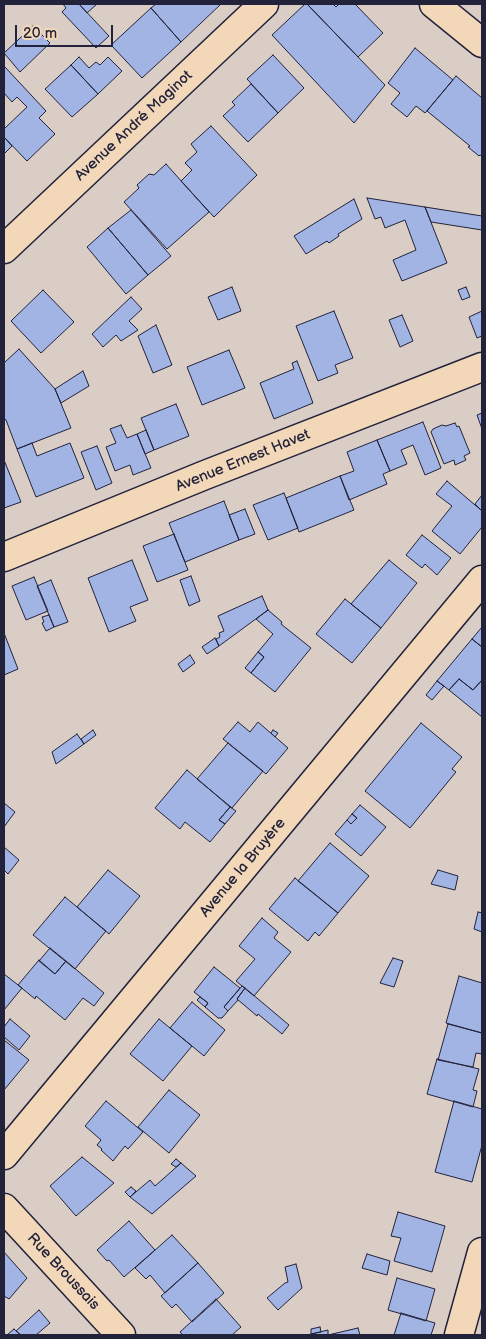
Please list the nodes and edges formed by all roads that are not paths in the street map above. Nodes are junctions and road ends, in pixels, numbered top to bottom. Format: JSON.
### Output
{"nodes":[{"id":1,"x":264,"y":4,"type":"edge"},
{"id":2,"x":434,"y":4,"type":"edge"},
{"id":3,"x":482,"y":43,"type":"edge"},
{"id":4,"x":4,"y":249,"type":"edge"},
{"id":5,"x":482,"y":366,"type":"edge"},
{"id":6,"x":4,"y":557,"type":"edge"},
{"id":7,"x":482,"y":580,"type":"edge"},
{"id":8,"x":4,"y":1155,"type":"edge"},
{"id":9,"x":4,"y":1208,"type":"edge"},
{"id":10,"x":482,"y":1252,"type":"edge"},
{"id":11,"x":121,"y":1335,"type":"edge"},
{"id":12,"x":459,"y":1335,"type":"edge"}],
"edges":[{"from":1,"to":4,"type":"street","name":"Avenue André Maginot"},
{"from":2,"to":3,"type":"street"},
{"from":5,"to":6,"type":"street","name":"Avenue Ernest Havet"},
{"from":7,"to":8,"type":"street","name":"Avenue la Bruyère"},
{"from":9,"to":11,"type":"street","name":"Rue Broussais"},
{"from":10,"to":12,"type":"street"}]}
